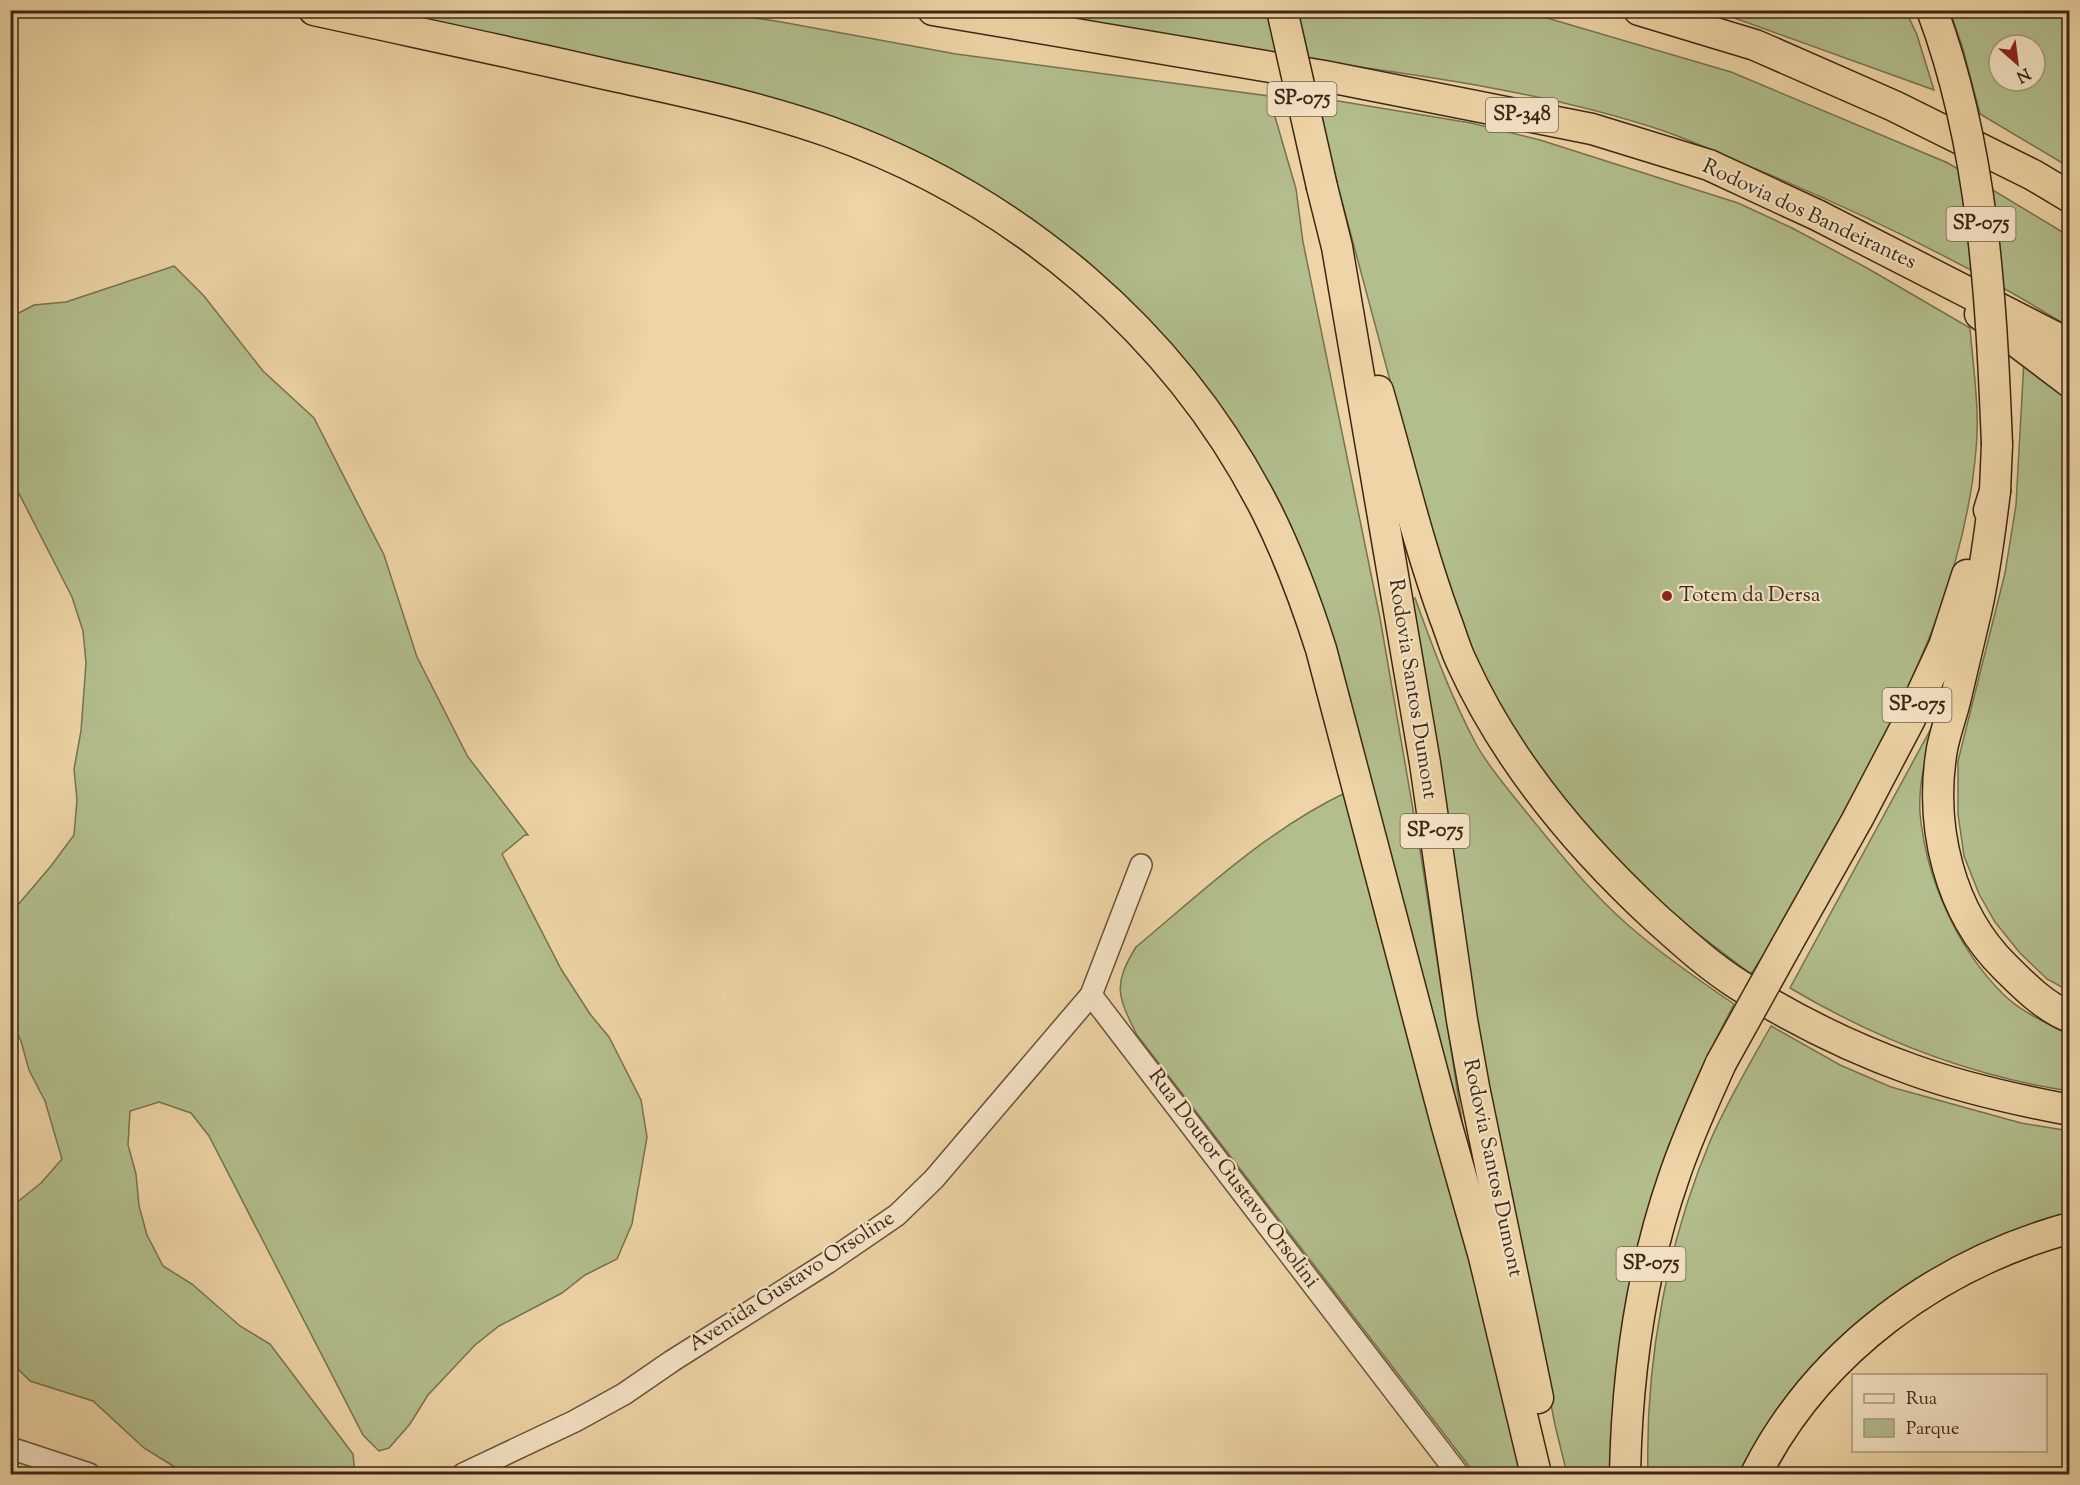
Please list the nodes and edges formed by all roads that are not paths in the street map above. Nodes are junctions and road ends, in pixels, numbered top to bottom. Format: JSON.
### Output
{"nodes":[{"id":1,"x":314,"y":10,"type":"edge"},
{"id":2,"x":933,"y":10,"type":"edge"},
{"id":3,"x":1282,"y":10,"type":"edge"},
{"id":4,"x":1639,"y":10,"type":"edge"},
{"id":5,"x":1932,"y":10,"type":"edge"},
{"id":6,"x":2070,"y":196,"type":"edge"},
{"id":7,"x":1337,"y":247,"type":"junction"},
{"id":8,"x":1918,"y":267,"type":"junction"},
{"id":9,"x":2070,"y":347,"type":"edge"},
{"id":10,"x":2070,"y":382,"type":"edge"},
{"id":11,"x":1995,"y":491,"type":"junction"},
{"id":12,"x":1141,"y":865,"type":"dead end"},
{"id":13,"x":1091,"y":995,"type":"junction"},
{"id":14,"x":2070,"y":1017,"type":"edge"},
{"id":15,"x":2070,"y":1110,"type":"edge"},
{"id":16,"x":2070,"y":1228,"type":"edge"},
{"id":17,"x":10,"y":1448,"type":"edge"},
{"id":18,"x":89,"y":1474,"type":"edge"},
{"id":19,"x":463,"y":1474,"type":"edge"},
{"id":20,"x":1458,"y":1474,"type":"edge"},
{"id":21,"x":1536,"y":1474,"type":"edge"},
{"id":22,"x":1554,"y":1474,"type":"edge"},
{"id":23,"x":1624,"y":1474,"type":"edge"},
{"id":24,"x":1756,"y":1474,"type":"edge"}],
"edges":[{"from":1,"to":21,"type":"highway"},
{"from":2,"to":8,"type":"highway","name":"Rodovia dos Bandeirantes","number":"SP-348"},
{"from":3,"to":7,"type":"highway","name":"Rodovia Santos Dumont","number":"SP-075","bridge":true},
{"from":4,"to":6,"type":"highway"},
{"from":5,"to":11,"type":"highway","number":"SP-075","bridge":true},
{"from":7,"to":15,"type":"highway"},
{"from":7,"to":22,"type":"highway","name":"Rodovia Santos Dumont","number":"SP-075"},
{"from":8,"to":9,"type":"highway","name":"Rodovia dos Bandeirantes","number":"SP-348"},
{"from":8,"to":10,"type":"highway"},
{"from":11,"to":14,"type":"highway"},
{"from":11,"to":23,"type":"highway","number":"SP-075","bridge":true},
{"from":12,"to":13,"type":"street"},
{"from":13,"to":19,"type":"street","name":"Avenida Gustavo Orsoline"},
{"from":13,"to":20,"type":"street","name":"Rua Doutor Gustavo Orsolini"},
{"from":16,"to":24,"type":"highway"},
{"from":17,"to":18,"type":"street"}]}
